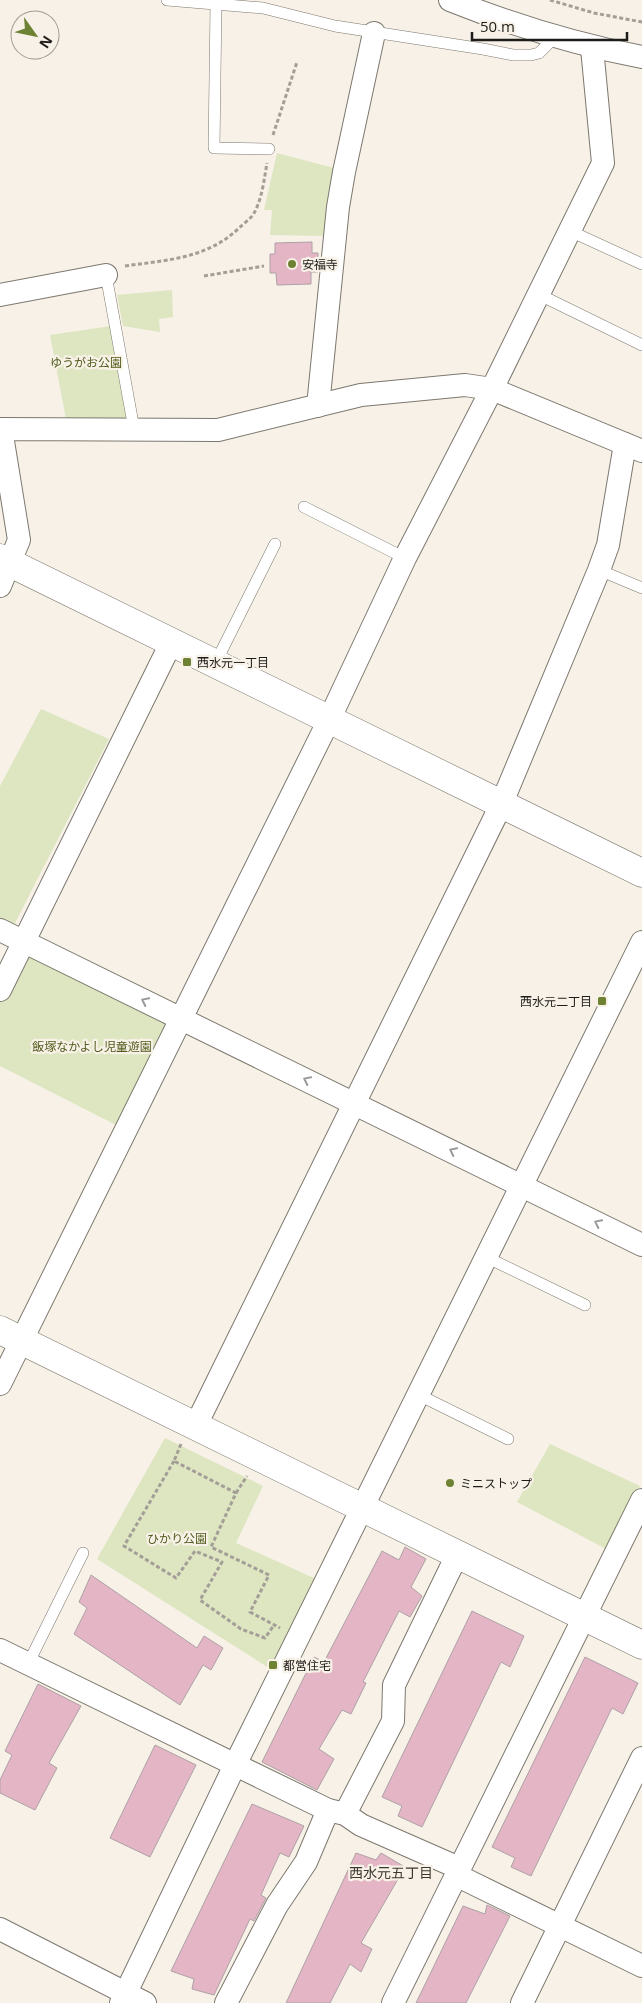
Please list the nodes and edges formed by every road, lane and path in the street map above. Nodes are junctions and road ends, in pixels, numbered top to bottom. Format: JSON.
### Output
{"nodes":[{"id":1,"x":167,"y":0,"type":"edge"},
{"id":2,"x":450,"y":0,"type":"edge"},
{"id":3,"x":550,"y":0,"type":"edge"},
{"id":4,"x":216,"y":4,"type":"junction"},
{"id":5,"x":642,"y":22,"type":"edge"},
{"id":6,"x":374,"y":32,"type":"junction"},
{"id":7,"x":554,"y":38,"type":"junction"},
{"id":8,"x":592,"y":48,"type":"junction"},
{"id":9,"x":642,"y":57,"type":"edge"},
{"id":10,"x":297,"y":62,"type":"dead end"},
{"id":11,"x":269,"y":149,"type":"junction"},
{"id":12,"x":570,"y":231,"type":"junction"},
{"id":13,"x":642,"y":264,"type":"edge"},
{"id":14,"x":264,"y":266,"type":"dead end"},
{"id":15,"x":106,"y":275,"type":"junction"},
{"id":16,"x":204,"y":276,"type":"dead end"},
{"id":17,"x":538,"y":294,"type":"junction"},
{"id":18,"x":0,"y":295,"type":"edge"},
{"id":19,"x":642,"y":346,"type":"edge"},
{"id":20,"x":492,"y":389,"type":"junction"},
{"id":21,"x":318,"y":406,"type":"junction"},
{"id":22,"x":0,"y":427,"type":"edge"},
{"id":23,"x":134,"y":429,"type":"junction"},
{"id":24,"x":633,"y":447,"type":"edge"},
{"id":25,"x":304,"y":507,"type":"dead end"},
{"id":26,"x":275,"y":544,"type":"dead end"},
{"id":27,"x":406,"y":558,"type":"junction"},
{"id":28,"x":4,"y":569,"type":"edge"},
{"id":29,"x":599,"y":570,"type":"junction"},
{"id":30,"x":642,"y":588,"type":"edge"},
{"id":31,"x":172,"y":641,"type":"junction"},
{"id":32,"x":216,"y":662,"type":"junction"},
{"id":33,"x":329,"y":720,"type":"junction"},
{"id":34,"x":501,"y":805,"type":"junction"},
{"id":35,"x":642,"y":872,"type":"edge"},
{"id":36,"x":0,"y":930,"type":"edge"},
{"id":37,"x":24,"y":942,"type":"junction"},
{"id":38,"x":642,"y":942,"type":"edge"},
{"id":39,"x":0,"y":990,"type":"edge"},
{"id":40,"x":181,"y":1018,"type":"junction"},
{"id":41,"x":354,"y":1104,"type":"junction"},
{"id":42,"x":522,"y":1185,"type":"junction"},
{"id":43,"x":642,"y":1245,"type":"edge"},
{"id":44,"x":486,"y":1257,"type":"junction"},
{"id":45,"x":585,"y":1305,"type":"dead end"},
{"id":46,"x":10,"y":1336,"type":"edge"},
{"id":47,"x":0,"y":1384,"type":"edge"},
{"id":48,"x":419,"y":1395,"type":"junction"},
{"id":49,"x":193,"y":1424,"type":"junction"},
{"id":50,"x":508,"y":1439,"type":"dead end"},
{"id":51,"x":174,"y":1461,"type":"junction"},
{"id":52,"x":642,"y":1500,"type":"edge"},
{"id":53,"x":364,"y":1508,"type":"junction"},
{"id":54,"x":636,"y":1530,"type":"edge"},
{"id":55,"x":83,"y":1553,"type":"dead end"},
{"id":56,"x":458,"y":1553,"type":"junction"},
{"id":57,"x":584,"y":1616,"type":"junction"},
{"id":58,"x":274,"y":1625,"type":"junction"},
{"id":59,"x":298,"y":1638,"type":"junction"},
{"id":60,"x":642,"y":1645,"type":"edge"},
{"id":61,"x":0,"y":1650,"type":"edge"},
{"id":62,"x":28,"y":1664,"type":"junction"},
{"id":63,"x":642,"y":1758,"type":"edge"},
{"id":64,"x":235,"y":1765,"type":"junction"},
{"id":65,"x":336,"y":1812,"type":"junction"},
{"id":66,"x":457,"y":1872,"type":"junction"},
{"id":67,"x":560,"y":1926,"type":"junction"},
{"id":68,"x":0,"y":1929,"type":"edge"},
{"id":69,"x":642,"y":1966,"type":"edge"},
{"id":70,"x":131,"y":2000,"type":"edge"},
{"id":71,"x":226,"y":2003,"type":"edge"},
{"id":72,"x":393,"y":2003,"type":"edge"},
{"id":73,"x":522,"y":2003,"type":"edge"}],
"edges":[{"from":1,"to":4,"type":"lane"},
{"from":2,"to":7,"type":"street"},
{"from":3,"to":5,"type":"path"},
{"from":4,"to":6,"type":"lane"},
{"from":4,"to":11,"type":"lane"},
{"from":6,"to":7,"type":"lane"},
{"from":6,"to":21,"type":"street"},
{"from":7,"to":8,"type":"street"},
{"from":8,"to":9,"type":"street"},
{"from":8,"to":12,"type":"street"},
{"from":10,"to":11,"type":"path"},
{"from":11,"to":15,"type":"path"},
{"from":12,"to":13,"type":"lane"},
{"from":12,"to":17,"type":"street"},
{"from":14,"to":16,"type":"path"},
{"from":15,"to":18,"type":"street"},
{"from":15,"to":23,"type":"lane"},
{"from":17,"to":19,"type":"lane"},
{"from":17,"to":20,"type":"street"},
{"from":20,"to":21,"type":"street"},
{"from":20,"to":24,"type":"street"},
{"from":20,"to":27,"type":"street"},
{"from":21,"to":23,"type":"street"},
{"from":22,"to":23,"type":"street"},
{"from":22,"to":28,"type":"street"},
{"from":24,"to":29,"type":"street"},
{"from":25,"to":27,"type":"lane"},
{"from":26,"to":32,"type":"lane"},
{"from":27,"to":33,"type":"street"},
{"from":28,"to":31,"type":"street"},
{"from":29,"to":30,"type":"lane"},
{"from":29,"to":34,"type":"street"},
{"from":31,"to":32,"type":"street"},
{"from":31,"to":37,"type":"street"},
{"from":32,"to":33,"type":"street"},
{"from":33,"to":34,"type":"street"},
{"from":33,"to":40,"type":"street"},
{"from":34,"to":35,"type":"street"},
{"from":34,"to":41,"type":"street"},
{"from":36,"to":37,"type":"street"},
{"from":37,"to":39,"type":"street"},
{"from":40,"to":37,"type":"street","one_way":true},
{"from":38,"to":42,"type":"street"},
{"from":41,"to":40,"type":"street","one_way":true},
{"from":40,"to":46,"type":"street"},
{"from":42,"to":41,"type":"street","one_way":true},
{"from":41,"to":49,"type":"street"},
{"from":43,"to":42,"type":"street","one_way":true},
{"from":42,"to":44,"type":"street"},
{"from":44,"to":45,"type":"lane"},
{"from":44,"to":48,"type":"street"},
{"from":46,"to":47,"type":"street"},
{"from":46,"to":49,"type":"street"},
{"from":48,"to":50,"type":"lane"},
{"from":48,"to":53,"type":"street"},
{"from":49,"to":51,"type":"path"},
{"from":49,"to":53,"type":"street"},
{"from":51,"to":58,"type":"path"},
{"from":51,"to":58,"type":"path"},
{"from":52,"to":54,"type":"street"},
{"from":53,"to":56,"type":"street"},
{"from":53,"to":59,"type":"street"},
{"from":54,"to":57,"type":"street"},
{"from":55,"to":62,"type":"lane"},
{"from":56,"to":57,"type":"street"},
{"from":56,"to":65,"type":"street"},
{"from":57,"to":60,"type":"street"},
{"from":57,"to":66,"type":"street"},
{"from":58,"to":59,"type":"path"},
{"from":59,"to":64,"type":"street"},
{"from":61,"to":62,"type":"street"},
{"from":62,"to":64,"type":"street"},
{"from":63,"to":67,"type":"street"},
{"from":64,"to":65,"type":"street"},
{"from":64,"to":70,"type":"street"},
{"from":65,"to":66,"type":"street"},
{"from":65,"to":71,"type":"street"},
{"from":66,"to":67,"type":"street"},
{"from":66,"to":72,"type":"street"},
{"from":67,"to":69,"type":"street"},
{"from":67,"to":73,"type":"street"},
{"from":68,"to":70,"type":"street"}]}
